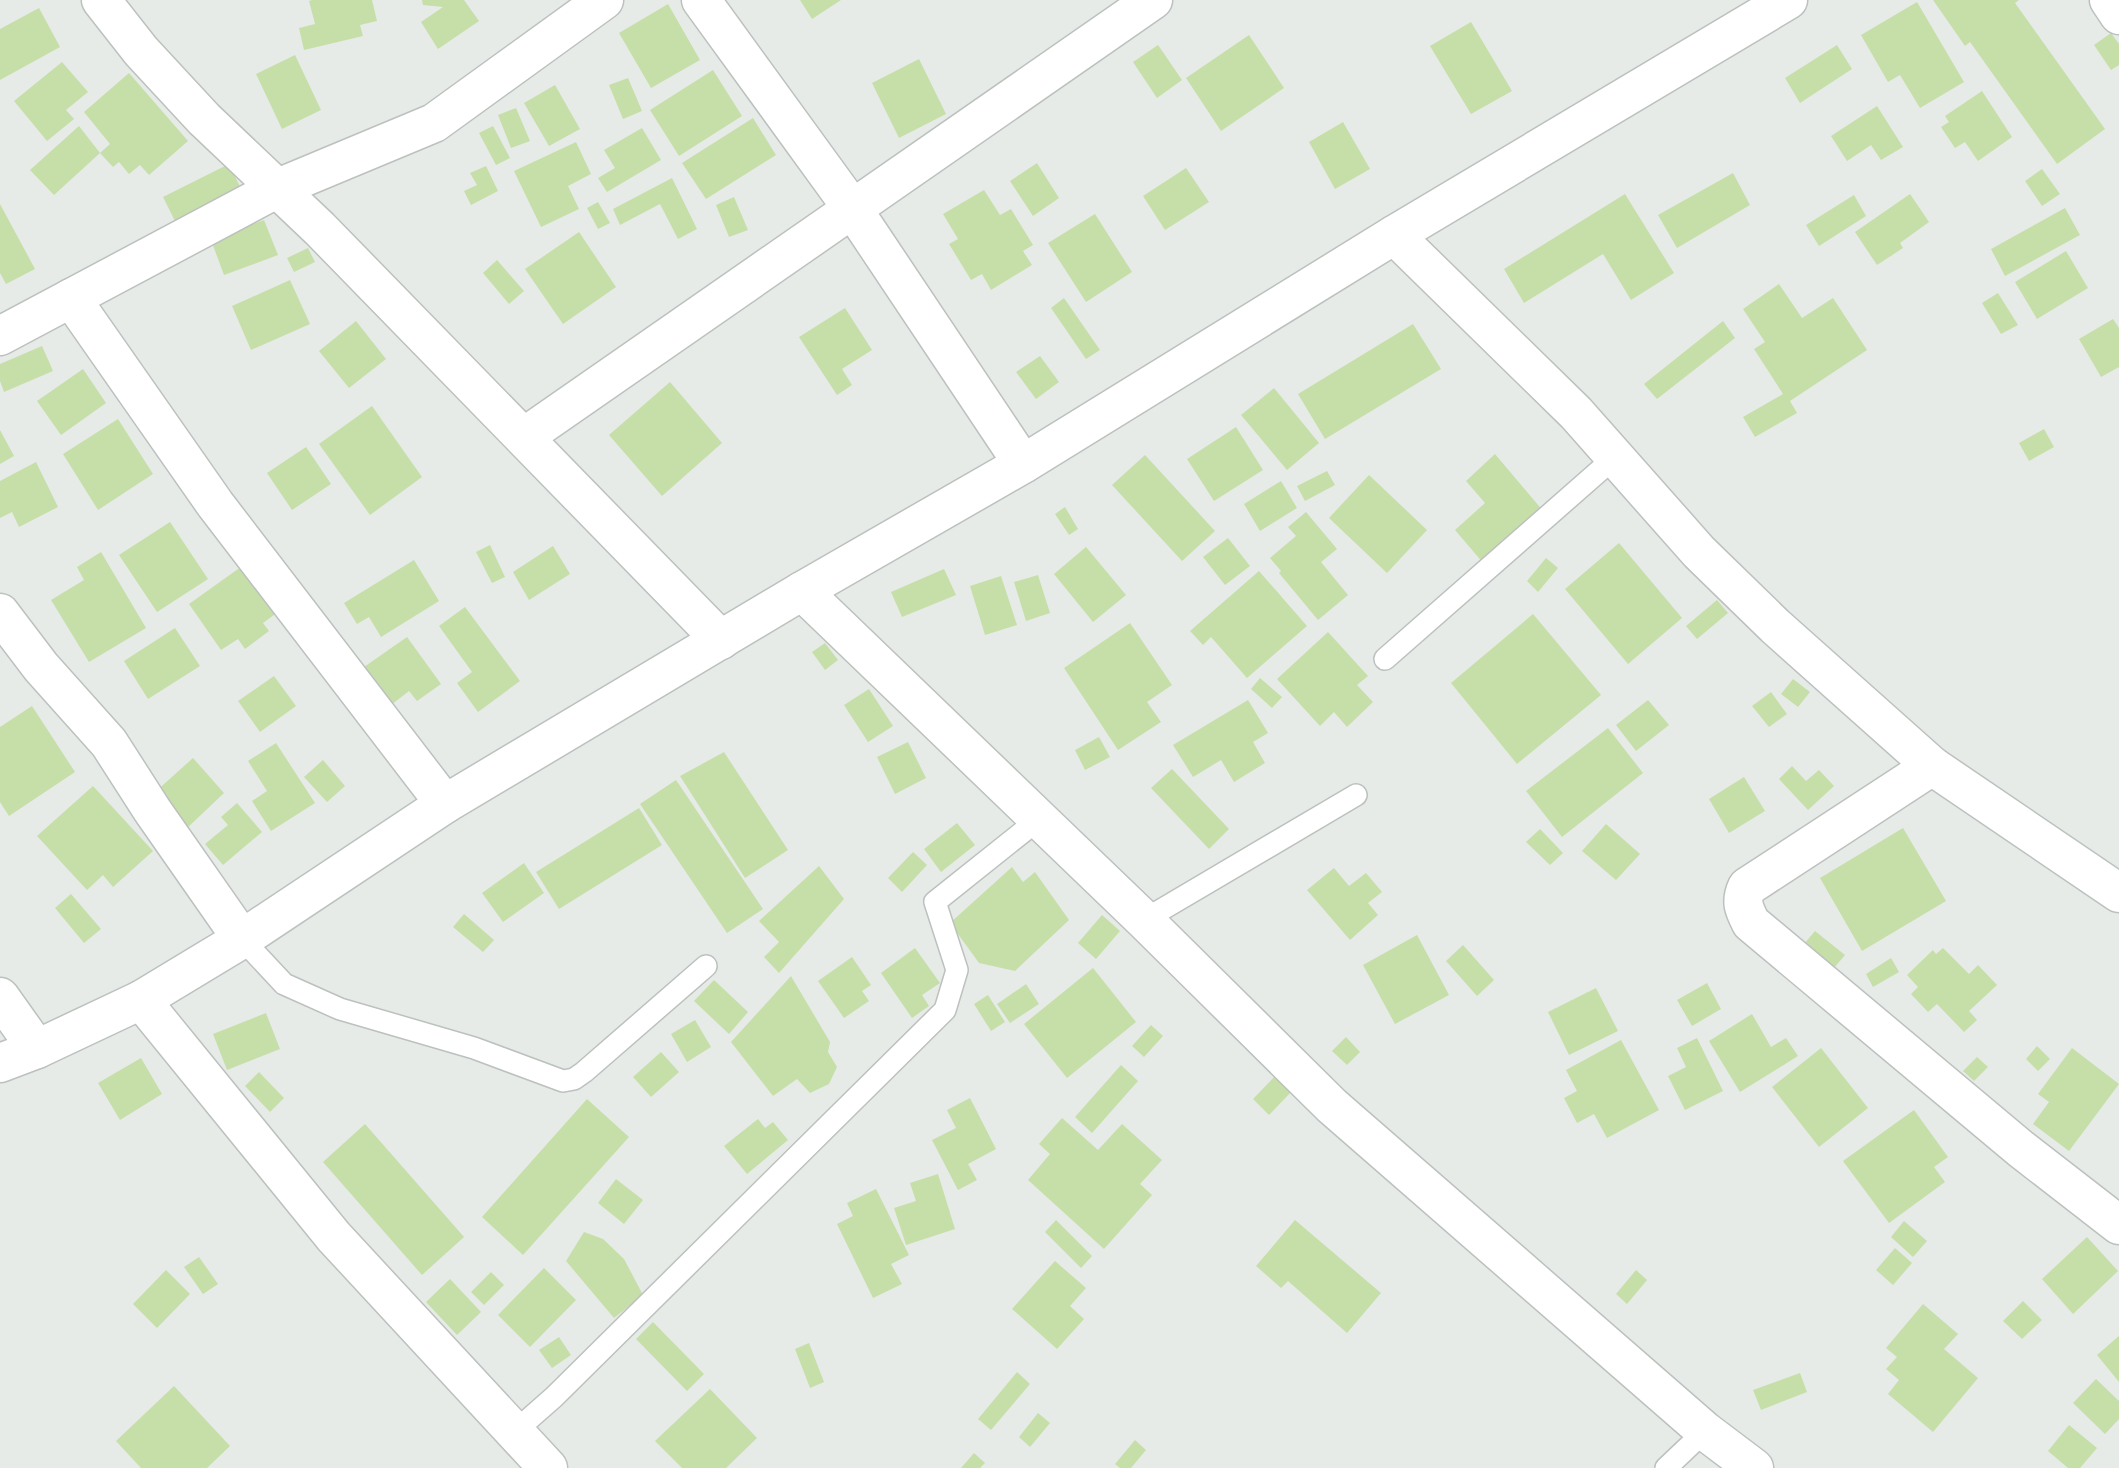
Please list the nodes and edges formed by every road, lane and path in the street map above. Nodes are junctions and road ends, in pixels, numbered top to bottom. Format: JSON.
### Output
{"nodes":[{"id":1,"x":101,"y":0,"type":"edge"},
{"id":2,"x":604,"y":0,"type":"edge"},
{"id":3,"x":701,"y":0,"type":"edge"},
{"id":4,"x":1153,"y":0,"type":"edge"},
{"id":5,"x":1788,"y":0,"type":"edge"},
{"id":6,"x":2109,"y":0,"type":"edge"},
{"id":7,"x":2119,"y":15,"type":"edge"},
{"id":8,"x":278,"y":188,"type":"junction"},
{"id":9,"x":852,"y":208,"type":"junction"},
{"id":10,"x":1394,"y":235,"type":"junction"},
{"id":11,"x":71,"y":298,"type":"junction"},
{"id":12,"x":0,"y":336,"type":"edge"},
{"id":13,"x":524,"y":437,"type":"junction"},
{"id":14,"x":1614,"y":458,"type":"junction"},
{"id":15,"x":1023,"y":464,"type":"junction"},
{"id":16,"x":802,"y":591,"type":"junction"},
{"id":17,"x":0,"y":613,"type":"edge"},
{"id":18,"x":721,"y":640,"type":"junction"},
{"id":19,"x":1385,"y":659,"type":"dead end"},
{"id":20,"x":1932,"y":766,"type":"junction"},
{"id":21,"x":1356,"y":795,"type":"dead end"},
{"id":22,"x":445,"y":804,"type":"junction"},
{"id":23,"x":1039,"y":819,"type":"junction"},
{"id":24,"x":2119,"y":893,"type":"edge"},
{"id":25,"x":1144,"y":920,"type":"junction"},
{"id":26,"x":242,"y":939,"type":"junction"},
{"id":27,"x":706,"y":966,"type":"dead end"},
{"id":28,"x":0,"y":997,"type":"edge"},
{"id":29,"x":141,"y":1000,"type":"junction"},
{"id":30,"x":37,"y":1049,"type":"junction"},
{"id":31,"x":0,"y":1063,"type":"edge"},
{"id":32,"x":2119,"y":1225,"type":"edge"},
{"id":33,"x":1705,"y":1431,"type":"junction"},
{"id":34,"x":513,"y":1433,"type":"junction"},
{"id":35,"x":548,"y":1468,"type":"edge"},
{"id":36,"x":1666,"y":1468,"type":"edge"},
{"id":37,"x":1754,"y":1468,"type":"edge"}],
"edges":[{"from":1,"to":8,"type":"street"},
{"from":2,"to":8,"type":"street"},
{"from":3,"to":9,"type":"street"},
{"from":4,"to":9,"type":"street"},
{"from":5,"to":10,"type":"street"},
{"from":6,"to":7,"type":"street"},
{"from":8,"to":11,"type":"street"},
{"from":8,"to":13,"type":"street"},
{"from":9,"to":13,"type":"street"},
{"from":9,"to":15,"type":"street"},
{"from":10,"to":14,"type":"street"},
{"from":10,"to":15,"type":"street"},
{"from":11,"to":12,"type":"street"},
{"from":11,"to":22,"type":"street"},
{"from":13,"to":18,"type":"street"},
{"from":14,"to":19,"type":"lane"},
{"from":14,"to":20,"type":"street"},
{"from":15,"to":16,"type":"street"},
{"from":16,"to":18,"type":"street"},
{"from":16,"to":23,"type":"street"},
{"from":17,"to":26,"type":"street"},
{"from":18,"to":22,"type":"street"},
{"from":20,"to":24,"type":"street"},
{"from":20,"to":32,"type":"street"},
{"from":21,"to":25,"type":"lane"},
{"from":22,"to":26,"type":"street"},
{"from":23,"to":25,"type":"street"},
{"from":23,"to":34,"type":"lane"},
{"from":25,"to":33,"type":"street"},
{"from":26,"to":27,"type":"lane"},
{"from":26,"to":29,"type":"street"},
{"from":28,"to":30,"type":"street"},
{"from":29,"to":30,"type":"street"},
{"from":29,"to":34,"type":"street"},
{"from":30,"to":31,"type":"street"},
{"from":33,"to":36,"type":"lane"},
{"from":33,"to":37,"type":"street"},
{"from":34,"to":35,"type":"street"}]}
